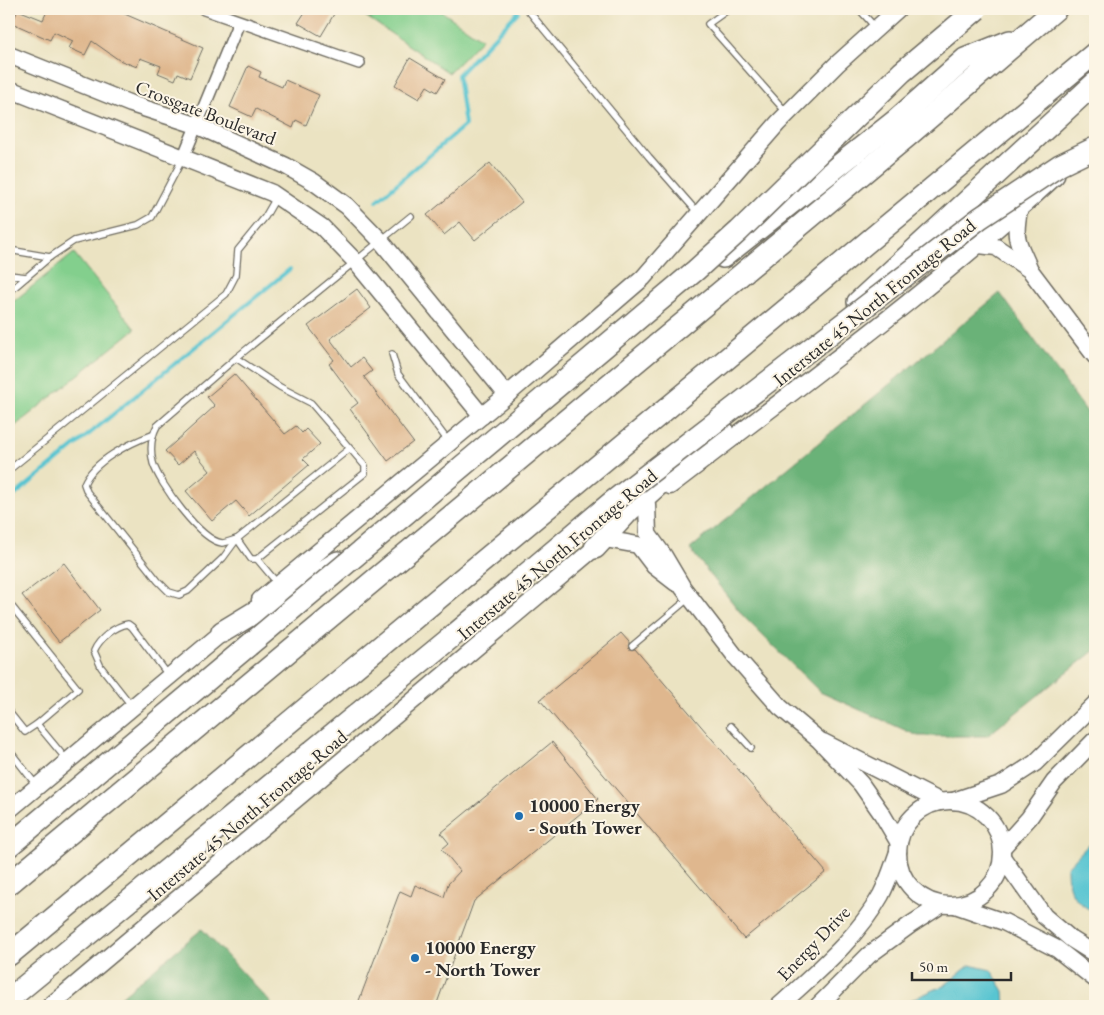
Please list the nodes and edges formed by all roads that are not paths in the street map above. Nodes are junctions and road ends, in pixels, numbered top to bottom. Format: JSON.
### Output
{"nodes":[{"id":1,"x":204,"y":9,"type":"edge"},
{"id":2,"x":527,"y":9,"type":"edge"},
{"id":3,"x":729,"y":9,"type":"edge"},
{"id":4,"x":859,"y":9,"type":"edge"},
{"id":5,"x":898,"y":9,"type":"edge"},
{"id":6,"x":978,"y":9,"type":"edge"},
{"id":7,"x":1056,"y":9,"type":"edge"},
{"id":8,"x":239,"y":22,"type":"junction"},
{"id":9,"x":877,"y":29,"type":"junction"},
{"id":10,"x":1027,"y":34,"type":"junction"},
{"id":11,"x":1095,"y":53,"type":"edge"},
{"id":12,"x":11,"y":61,"type":"edge"},
{"id":13,"x":359,"y":63,"type":"dead end"},
{"id":14,"x":1095,"y":83,"type":"edge"},
{"id":15,"x":9,"y":89,"type":"edge"},
{"id":16,"x":787,"y":114,"type":"junction"},
{"id":17,"x":196,"y":125,"type":"junction"},
{"id":18,"x":1095,"y":140,"type":"edge"},
{"id":19,"x":1095,"y":148,"type":"edge"},
{"id":20,"x":183,"y":158,"type":"junction"},
{"id":21,"x":276,"y":196,"type":"junction"},
{"id":22,"x":1019,"y":210,"type":"junction"},
{"id":23,"x":699,"y":215,"type":"junction"},
{"id":24,"x":410,"y":216,"type":"dead end"},
{"id":25,"x":381,"y":241,"type":"junction"},
{"id":26,"x":979,"y":245,"type":"junction"},
{"id":27,"x":9,"y":250,"type":"edge"},
{"id":28,"x":50,"y":257,"type":"junction"},
{"id":29,"x":355,"y":261,"type":"junction"},
{"id":30,"x":1030,"y":270,"type":"junction"},
{"id":31,"x":9,"y":275,"type":"edge"},
{"id":32,"x":26,"y":277,"type":"junction"},
{"id":33,"x":10,"y":289,"type":"edge"},
{"id":34,"x":392,"y":354,"type":"dead end"},
{"id":35,"x":1095,"y":356,"type":"edge"},
{"id":36,"x":236,"y":358,"type":"junction"},
{"id":37,"x":507,"y":395,"type":"junction"},
{"id":38,"x":482,"y":416,"type":"junction"},
{"id":39,"x":152,"y":436,"type":"junction"},
{"id":40,"x":450,"y":442,"type":"junction"},
{"id":41,"x":349,"y":449,"type":"junction"},
{"id":42,"x":9,"y":470,"type":"edge"},
{"id":43,"x":647,"y":504,"type":"junction"},
{"id":44,"x":237,"y":539,"type":"junction"},
{"id":45,"x":600,"y":543,"type":"junction"},
{"id":46,"x":257,"y":559,"type":"junction"},
{"id":47,"x":279,"y":584,"type":"junction"},
{"id":48,"x":686,"y":593,"type":"junction"},
{"id":49,"x":9,"y":603,"type":"edge"},
{"id":50,"x":222,"y":632,"type":"junction"},
{"id":51,"x":632,"y":646,"type":"dead end"},
{"id":52,"x":170,"y":676,"type":"junction"},
{"id":53,"x":1095,"y":704,"type":"edge"},
{"id":54,"x":132,"y":707,"type":"junction"},
{"id":55,"x":9,"y":712,"type":"edge"},
{"id":56,"x":37,"y":724,"type":"junction"},
{"id":57,"x":731,"y":726,"type":"dead end"},
{"id":58,"x":819,"y":740,"type":"junction"},
{"id":59,"x":1095,"y":740,"type":"edge"},
{"id":60,"x":752,"y":748,"type":"dead end"},
{"id":61,"x":9,"y":751,"type":"edge"},
{"id":62,"x":68,"y":761,"type":"junction"},
{"id":63,"x":37,"y":786,"type":"junction"},
{"id":64,"x":947,"y":802,"type":"junction"},
{"id":65,"x":9,"y":810,"type":"edge"},
{"id":66,"x":9,"y":846,"type":"edge"},
{"id":67,"x":899,"y":848,"type":"junction"},
{"id":68,"x":1002,"y":853,"type":"junction"},
{"id":69,"x":9,"y":884,"type":"edge"},
{"id":70,"x":948,"y":905,"type":"junction"},
{"id":71,"x":1095,"y":954,"type":"edge"},
{"id":72,"x":9,"y":955,"type":"edge"},
{"id":73,"x":1095,"y":979,"type":"edge"},
{"id":74,"x":9,"y":999,"type":"edge"},
{"id":75,"x":50,"y":1006,"type":"edge"},
{"id":76,"x":779,"y":1006,"type":"edge"},
{"id":77,"x":818,"y":1006,"type":"edge"}],
"edges":[{"from":1,"to":8,"type":"street"},
{"from":2,"to":23,"type":"lane"},
{"from":3,"to":16,"type":"lane"},
{"from":4,"to":9,"type":"lane"},
{"from":5,"to":9,"type":"street"},
{"from":6,"to":66,"type":"highway","bridge":true},
{"from":7,"to":10,"type":"highway"},
{"from":8,"to":13,"type":"street"},
{"from":8,"to":17,"type":"street"},
{"from":9,"to":16,"type":"street"},
{"from":10,"to":50,"type":"highway"},
{"from":10,"to":69,"type":"highway"},
{"from":11,"to":72,"type":"highway"},
{"from":12,"to":17,"type":"street","name":"Crossgate Boulevard"},
{"from":14,"to":45,"type":"highway"},
{"from":15,"to":20,"type":"street"},
{"from":16,"to":23,"type":"street"},
{"from":17,"to":20,"type":"street"},
{"from":17,"to":25,"type":"street","name":"Crossgate Boulevard"},
{"from":18,"to":22,"type":"street","name":"Interstate 45 North Frontage Road"},
{"from":19,"to":74,"type":"highway","bridge":true},
{"from":20,"to":21,"type":"street"},
{"from":20,"to":28,"type":"lane"},
{"from":21,"to":29,"type":"street"},
{"from":21,"to":42,"type":"lane"},
{"from":22,"to":26,"type":"street","name":"Interstate 45 North Frontage Road"},
{"from":22,"to":30,"type":"street"},
{"from":23,"to":37,"type":"street"},
{"from":24,"to":25,"type":"lane"},
{"from":25,"to":29,"type":"lane"},
{"from":25,"to":37,"type":"street","name":"Crossgate Boulevard"},
{"from":26,"to":30,"type":"street"},
{"from":26,"to":43,"type":"street","name":"Interstate 45 North Frontage Road"},
{"from":27,"to":28,"type":"lane"},
{"from":28,"to":32,"type":"lane"},
{"from":29,"to":36,"type":"lane"},
{"from":29,"to":38,"type":"street"},
{"from":30,"to":35,"type":"street"},
{"from":31,"to":32,"type":"lane"},
{"from":32,"to":33,"type":"lane"},
{"from":34,"to":40,"type":"lane"},
{"from":36,"to":39,"type":"lane"},
{"from":36,"to":41,"type":"lane"},
{"from":37,"to":38,"type":"street"},
{"from":38,"to":40,"type":"street"},
{"from":39,"to":44,"type":"lane"},
{"from":39,"to":44,"type":"lane"},
{"from":40,"to":47,"type":"street"},
{"from":41,"to":44,"type":"lane"},
{"from":41,"to":46,"type":"lane"},
{"from":43,"to":45,"type":"street","name":"Interstate 45 North Frontage Road"},
{"from":43,"to":48,"type":"street"},
{"from":44,"to":46,"type":"lane"},
{"from":45,"to":48,"type":"street"},
{"from":45,"to":75,"type":"street","name":"Interstate 45 North Frontage Road"},
{"from":46,"to":47,"type":"lane"},
{"from":47,"to":50,"type":"street"},
{"from":48,"to":51,"type":"lane"},
{"from":48,"to":58,"type":"street"},
{"from":49,"to":56,"type":"lane"},
{"from":50,"to":52,"type":"street"},
{"from":52,"to":54,"type":"street"},
{"from":52,"to":54,"type":"lane"},
{"from":53,"to":64,"type":"street"},
{"from":54,"to":62,"type":"street"},
{"from":55,"to":56,"type":"lane"},
{"from":56,"to":62,"type":"lane"},
{"from":57,"to":60,"type":"lane"},
{"from":58,"to":64,"type":"street"},
{"from":58,"to":67,"type":"street"},
{"from":59,"to":68,"type":"street"},
{"from":61,"to":63,"type":"lane"},
{"from":62,"to":63,"type":"street"},
{"from":63,"to":65,"type":"street"},
{"from":64,"to":67,"type":"street"},
{"from":64,"to":68,"type":"street"},
{"from":67,"to":70,"type":"street"},
{"from":67,"to":76,"type":"street","name":"Energy Drive"},
{"from":68,"to":70,"type":"street"},
{"from":68,"to":71,"type":"street"},
{"from":70,"to":73,"type":"street"},
{"from":70,"to":77,"type":"street"}]}
